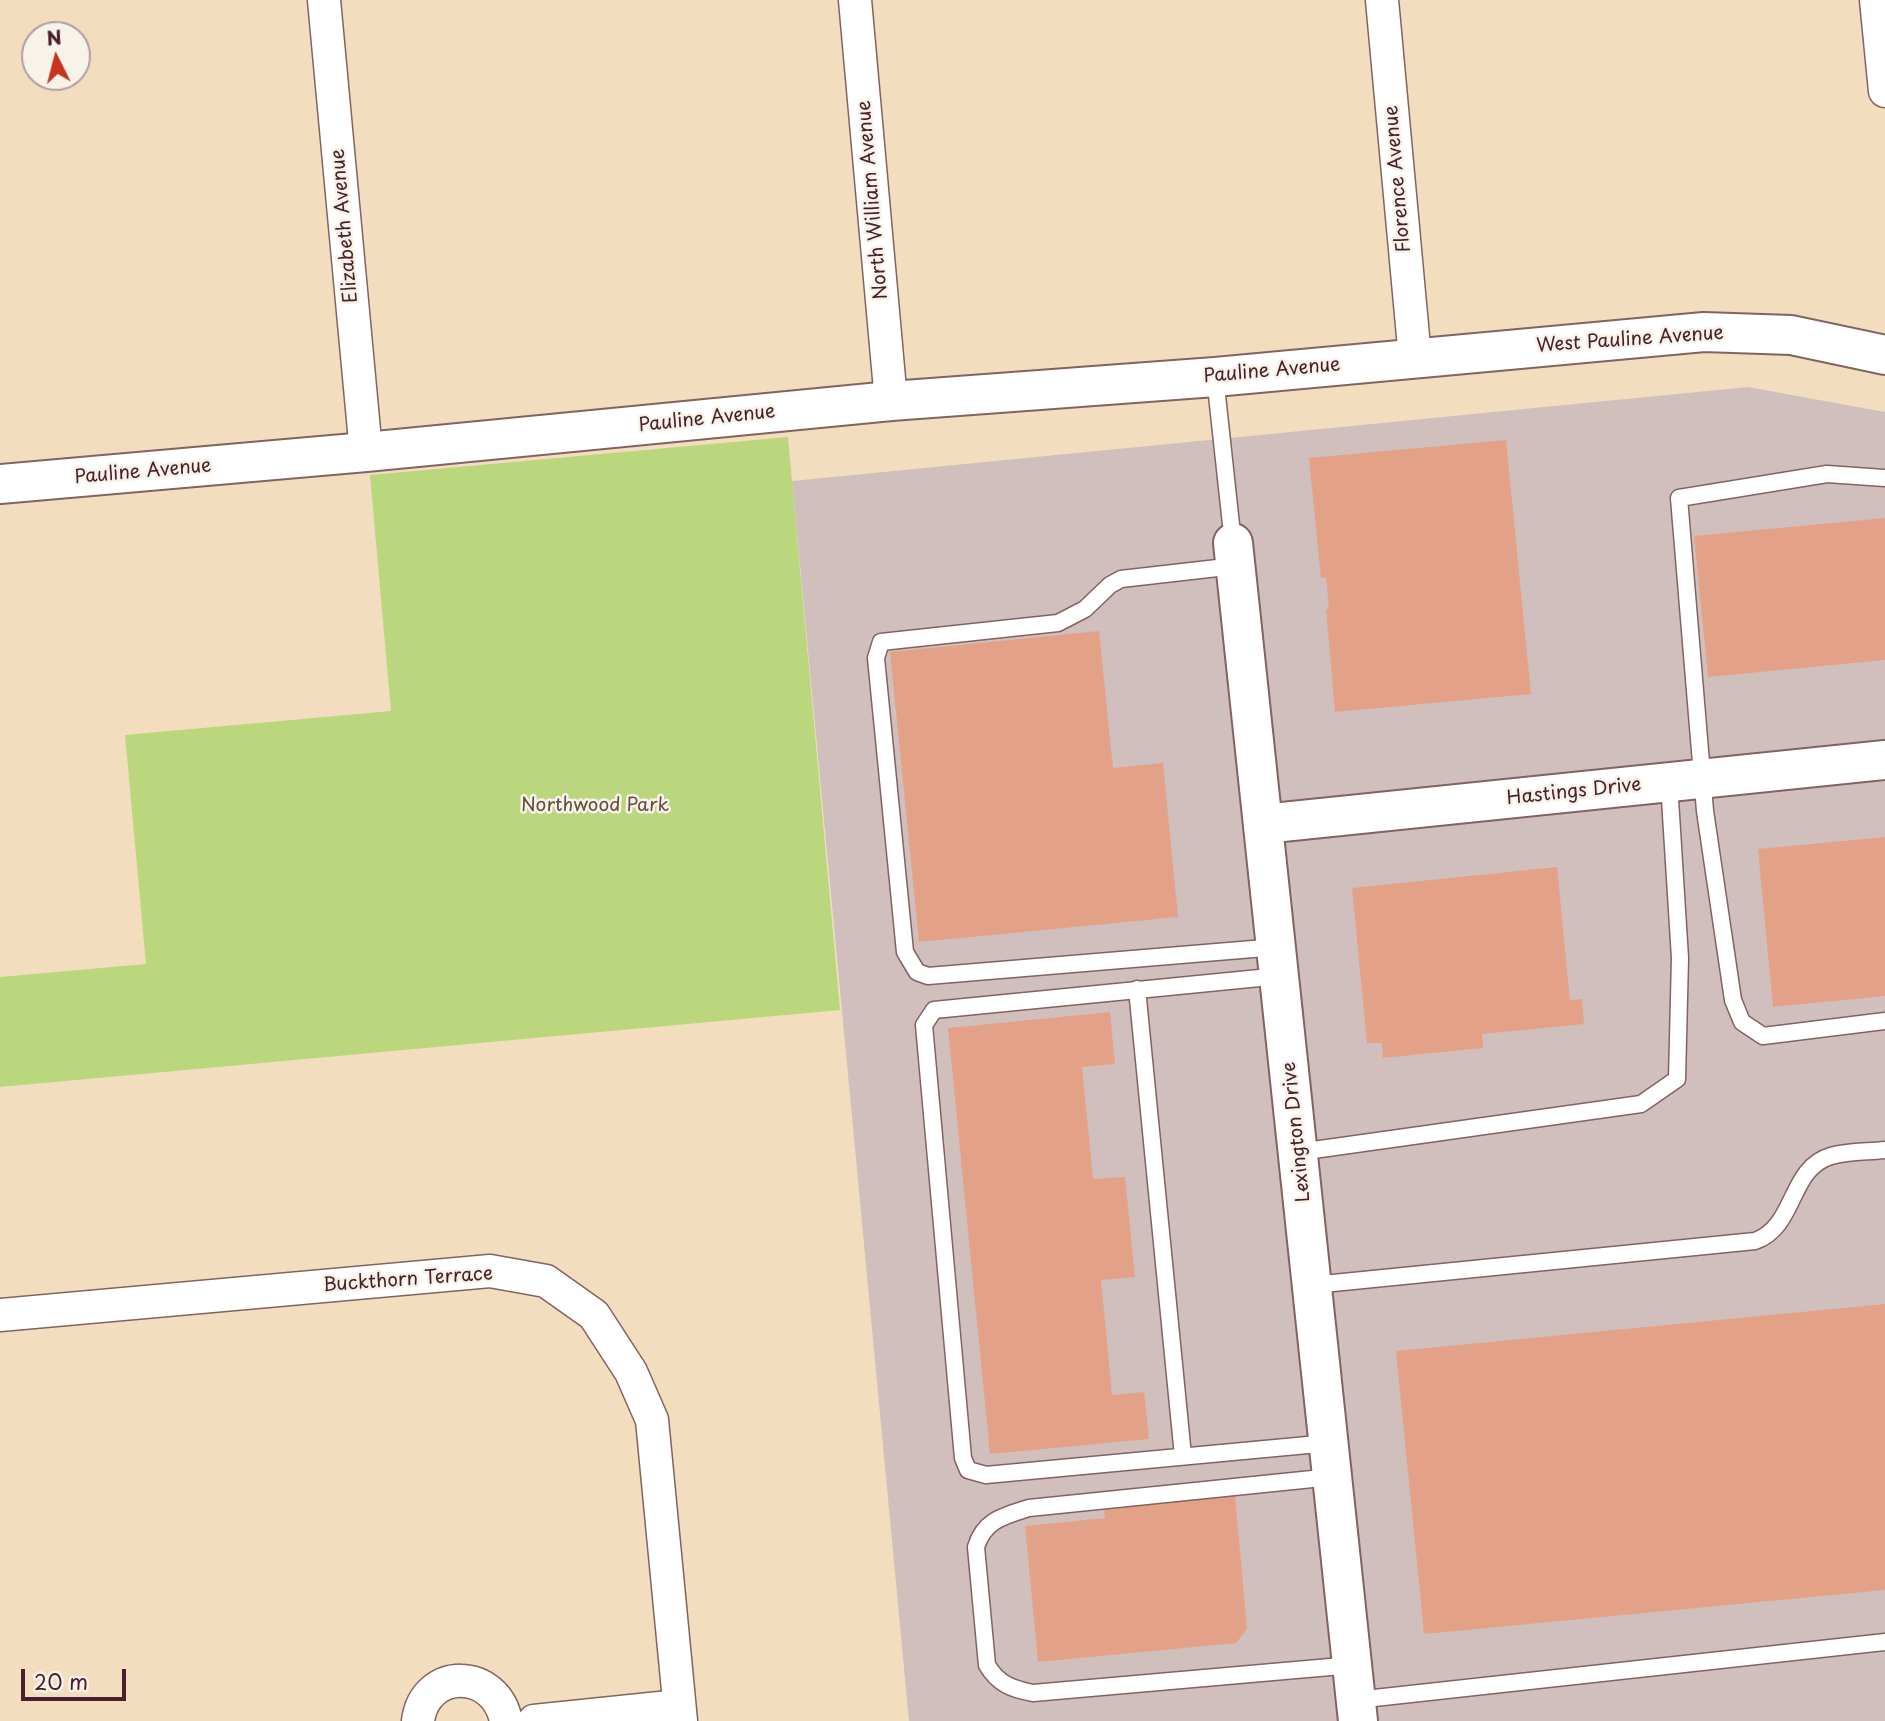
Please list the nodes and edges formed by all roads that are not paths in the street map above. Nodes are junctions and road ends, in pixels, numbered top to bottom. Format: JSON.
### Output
{"nodes":[{"id":1,"x":324,"y":0,"type":"edge"},
{"id":2,"x":855,"y":0,"type":"edge"},
{"id":3,"x":1382,"y":0,"type":"edge"},
{"id":4,"x":1875,"y":0,"type":"edge"},
{"id":5,"x":1885,"y":91,"type":"edge"},
{"id":6,"x":1885,"y":355,"type":"edge"},
{"id":7,"x":1415,"y":358,"type":"junction"},
{"id":8,"x":1215,"y":377,"type":"junction"},
{"id":9,"x":891,"y":401,"type":"junction"},
{"id":10,"x":366,"y":452,"type":"junction"},
{"id":11,"x":1885,"y":478,"type":"edge"},
{"id":12,"x":0,"y":484,"type":"edge"},
{"id":13,"x":1234,"y":555,"type":"junction"},
{"id":14,"x":1885,"y":760,"type":"edge"},
{"id":15,"x":1685,"y":781,"type":"junction"},
{"id":16,"x":1263,"y":824,"type":"junction"},
{"id":17,"x":1278,"y":961,"type":"junction"},
{"id":18,"x":1137,"y":989,"type":"junction"},
{"id":19,"x":1885,"y":1021,"type":"edge"},
{"id":20,"x":1885,"y":1150,"type":"edge"},
{"id":21,"x":1299,"y":1152,"type":"junction"},
{"id":22,"x":1314,"y":1285,"type":"junction"},
{"id":23,"x":0,"y":1315,"type":"edge"},
{"id":24,"x":1183,"y":1456,"type":"junction"},
{"id":25,"x":1333,"y":1460,"type":"junction"},
{"id":26,"x":1885,"y":1642,"type":"edge"},
{"id":27,"x":1356,"y":1695,"type":"edge"},
{"id":28,"x":680,"y":1713,"type":"edge"},
{"id":29,"x":418,"y":1721,"type":"edge"},
{"id":30,"x":506,"y":1721,"type":"edge"},
{"id":31,"x":534,"y":1721,"type":"edge"}],
"edges":[{"from":1,"to":10,"type":"street","name":"Elizabeth Avenue"},
{"from":2,"to":9,"type":"street","name":"North William Avenue"},
{"from":3,"to":7,"type":"street","name":"Florence Avenue"},
{"from":4,"to":5,"type":"street"},
{"from":6,"to":7,"type":"street","name":"West Pauline Avenue"},
{"from":7,"to":8,"type":"street","name":"Pauline Avenue"},
{"from":8,"to":9,"type":"street","name":"Pauline Avenue"},
{"from":8,"to":13,"type":"lane"},
{"from":9,"to":10,"type":"street","name":"Pauline Avenue"},
{"from":10,"to":12,"type":"street","name":"Pauline Avenue"},
{"from":11,"to":15,"type":"lane"},
{"from":13,"to":16,"type":"street","name":"Lexington Drive"},
{"from":13,"to":17,"type":"lane"},
{"from":14,"to":15,"type":"street","name":"Hastings Drive"},
{"from":15,"to":16,"type":"street","name":"Hastings Drive"},
{"from":15,"to":19,"type":"lane"},
{"from":15,"to":21,"type":"lane"},
{"from":16,"to":17,"type":"street","name":"Lexington Drive"},
{"from":17,"to":18,"type":"lane"},
{"from":17,"to":21,"type":"street","name":"Lexington Drive"},
{"from":18,"to":24,"type":"lane"},
{"from":18,"to":24,"type":"lane"},
{"from":20,"to":22,"type":"lane"},
{"from":21,"to":22,"type":"street","name":"Lexington Drive"},
{"from":22,"to":25,"type":"street","name":"Lexington Drive"},
{"from":23,"to":28,"type":"street","name":"Buckthorn Terrace"},
{"from":24,"to":25,"type":"lane"},
{"from":25,"to":27,"type":"street","name":"Lexington Drive"},
{"from":25,"to":27,"type":"lane"},
{"from":26,"to":27,"type":"lane"},
{"from":28,"to":31,"type":"street"},
{"from":29,"to":30,"type":"street"}]}
